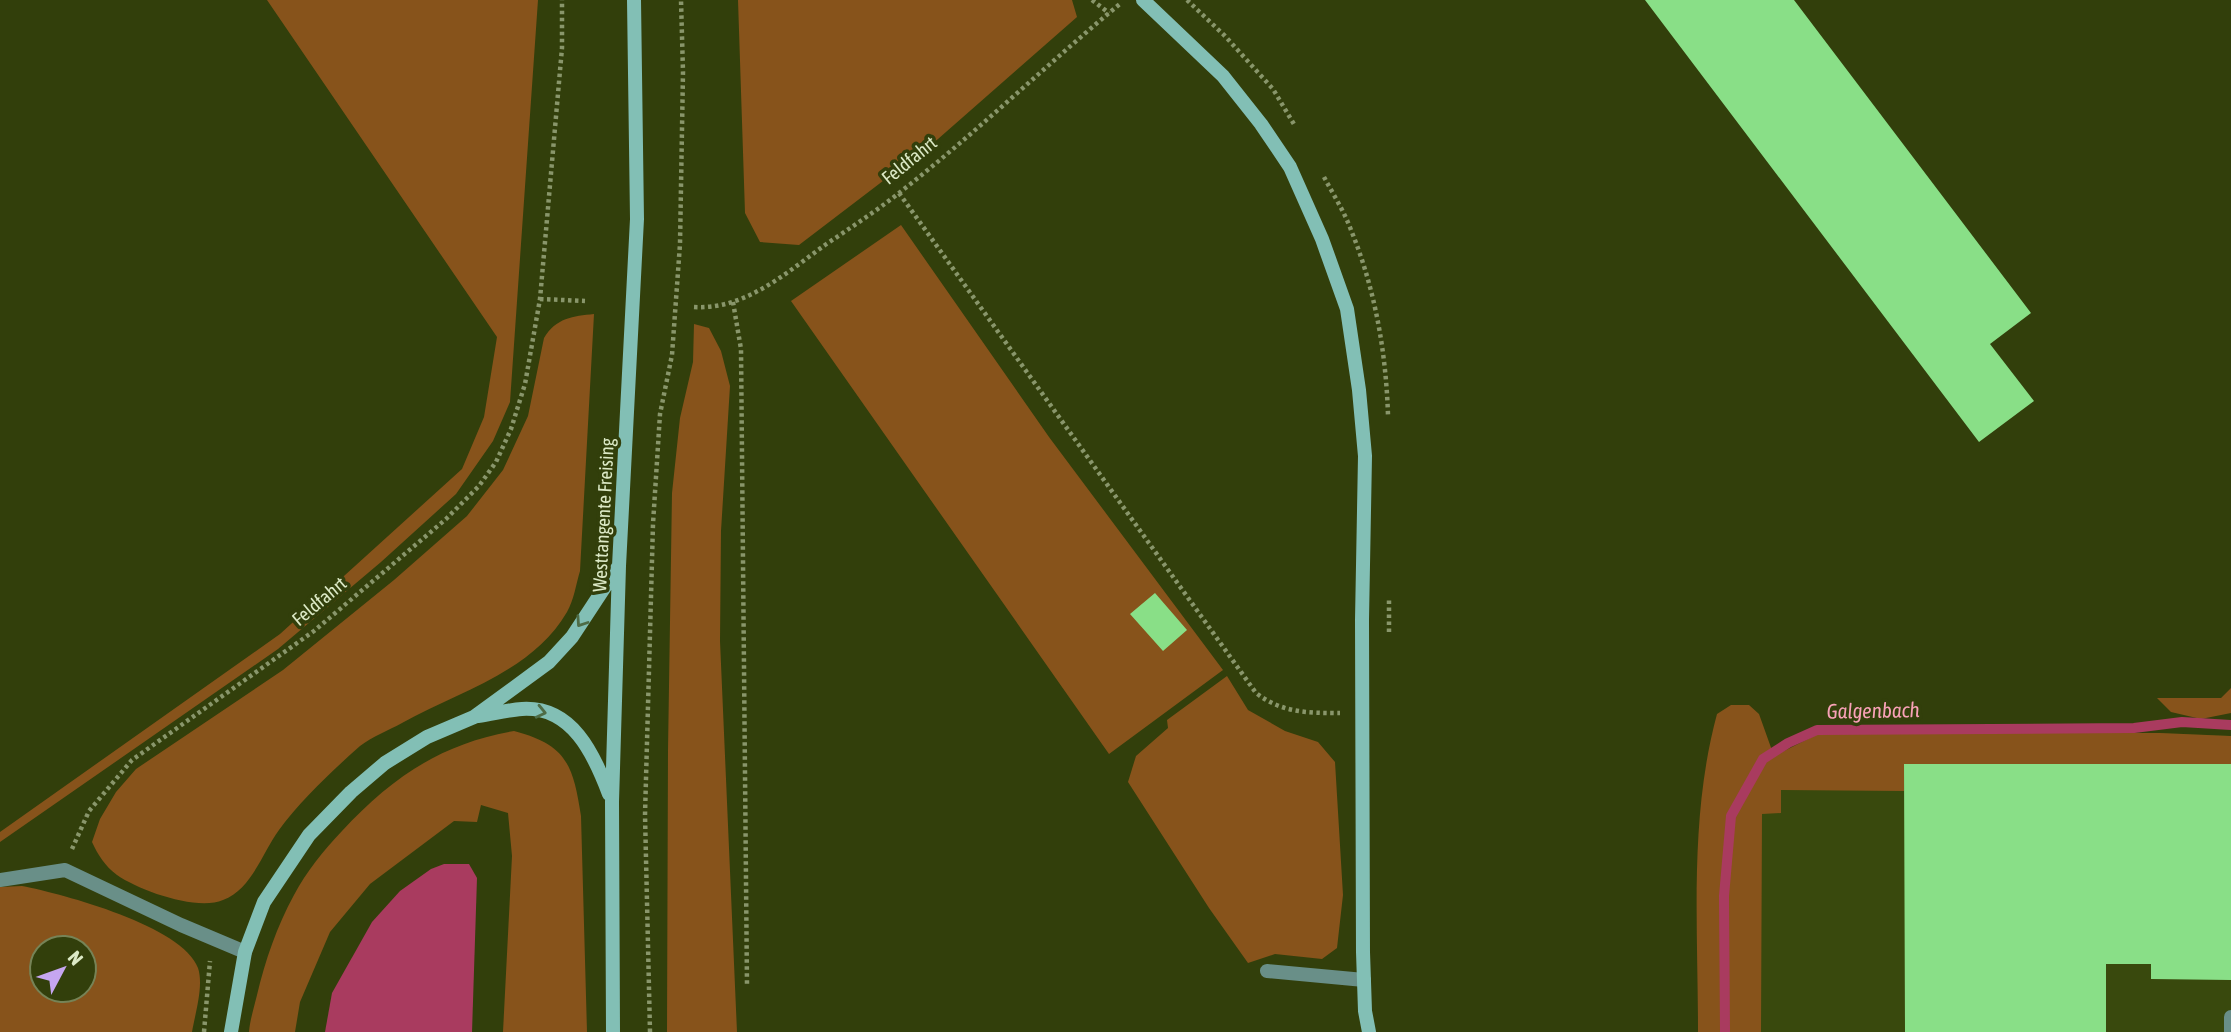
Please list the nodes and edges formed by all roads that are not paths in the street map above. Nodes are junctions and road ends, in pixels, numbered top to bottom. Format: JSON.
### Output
{"nodes":[{"id":1,"x":634,"y":0,"type":"edge"},
{"id":2,"x":1143,"y":0,"type":"edge"},
{"id":3,"x":619,"y":566,"type":"junction"},
{"id":4,"x":474,"y":717,"type":"junction"},
{"id":5,"x":612,"y":802,"type":"junction"},
{"id":6,"x":0,"y":880,"type":"edge"},
{"id":7,"x":245,"y":952,"type":"junction"},
{"id":8,"x":1267,"y":971,"type":"dead end"},
{"id":9,"x":1364,"y":980,"type":"junction"},
{"id":10,"x":1365,"y":1011,"type":"junction"},
{"id":11,"x":2231,"y":1017,"type":"edge"},
{"id":12,"x":231,"y":1032,"type":"edge"},
{"id":13,"x":613,"y":1032,"type":"edge"},
{"id":14,"x":1358,"y":1032,"type":"edge"},
{"id":15,"x":1369,"y":1032,"type":"edge"},
{"id":16,"x":2231,"y":1032,"type":"edge"}],
"edges":[{"from":1,"to":3,"type":"main road","name":"Westtangente Freising"},
{"from":2,"to":9,"type":"main road"},
{"from":3,"to":4,"type":"main road","one_way":true},
{"from":3,"to":5,"type":"main road","name":"Westtangente Freising"},
{"from":4,"to":5,"type":"main road","one_way":true},
{"from":4,"to":7,"type":"main road"},
{"from":5,"to":13,"type":"main road","name":"Westtangente Freising"},
{"from":6,"to":7,"type":"lane"},
{"from":7,"to":12,"type":"main road"},
{"from":8,"to":9,"type":"lane"},
{"from":9,"to":10,"type":"main road"},
{"from":10,"to":14,"type":"main road"},
{"from":10,"to":15,"type":"main road"},
{"from":11,"to":16,"type":"lane"}]}
